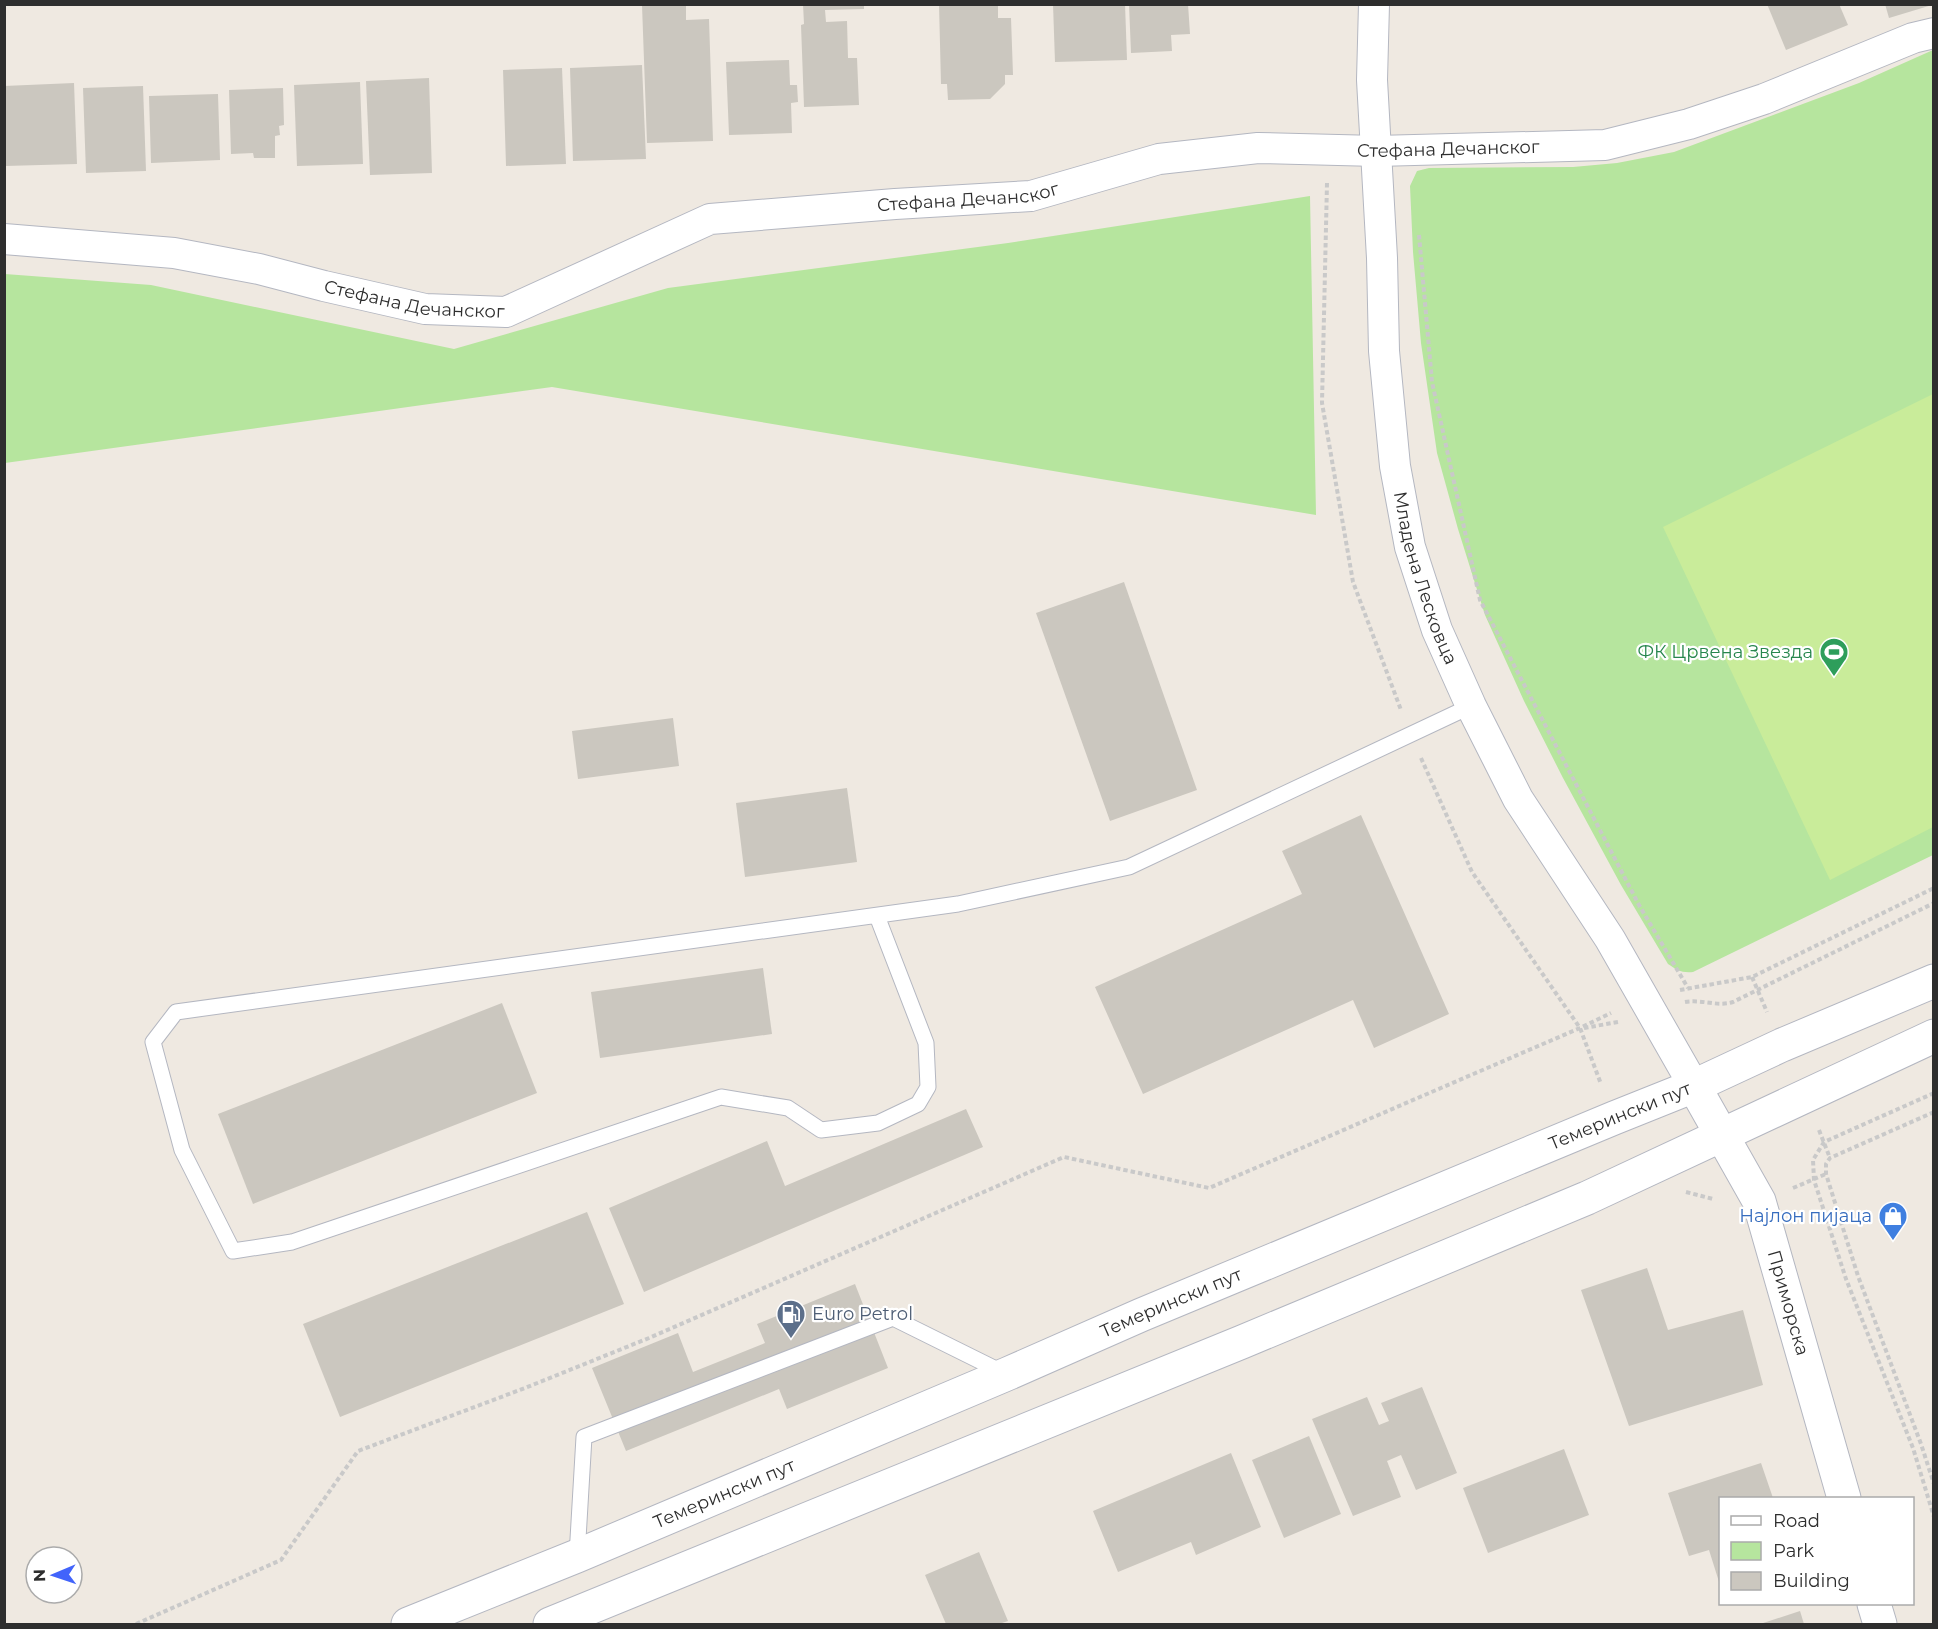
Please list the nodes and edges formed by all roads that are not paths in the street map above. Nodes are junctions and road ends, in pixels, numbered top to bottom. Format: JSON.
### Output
{"nodes":[{"id":1,"x":1374,"y":4,"type":"edge"},
{"id":2,"x":1934,"y":33,"type":"edge"},
{"id":3,"x":1377,"y":151,"type":"junction"},
{"id":4,"x":4,"y":239,"type":"edge"},
{"id":5,"x":1471,"y":706,"type":"junction"},
{"id":6,"x":877,"y":915,"type":"junction"},
{"id":7,"x":1934,"y":981,"type":"edge"},
{"id":8,"x":1934,"y":1036,"type":"edge"},
{"id":9,"x":1694,"y":1086,"type":"junction"},
{"id":10,"x":1722,"y":1136,"type":"junction"},
{"id":11,"x":1007,"y":1374,"type":"junction"},
{"id":12,"x":1844,"y":1497,"type":"edge"},
{"id":13,"x":577,"y":1556,"type":"junction"},
{"id":14,"x":1874,"y":1605,"type":"edge"},
{"id":15,"x":408,"y":1624,"type":"edge"},
{"id":16,"x":550,"y":1624,"type":"edge"},
{"id":17,"x":1880,"y":1624,"type":"edge"}],
"edges":[{"from":1,"to":3,"type":"street","name":"Младена Лесковца"},
{"from":2,"to":3,"type":"street","name":"Стефана Дечанског"},
{"from":3,"to":4,"type":"street","name":"Стефана Дечанског"},
{"from":3,"to":5,"type":"street","name":"Младена Лесковца"},
{"from":5,"to":6,"type":"lane"},
{"from":5,"to":9,"type":"street","name":"Младена Лесковца"},
{"from":6,"to":6,"type":"lane"},
{"from":7,"to":9,"type":"main road","name":"Темерински пут"},
{"from":8,"to":10,"type":"main road"},
{"from":9,"to":10,"type":"main road","name":"Приморска"},
{"from":9,"to":11,"type":"main road","name":"Темерински пут"},
{"from":10,"to":12,"type":"main road","name":"Приморска"},
{"from":10,"to":16,"type":"main road"},
{"from":11,"to":13,"type":"main road","name":"Темерински пут"},
{"from":11,"to":13,"type":"lane"},
{"from":13,"to":15,"type":"main road","name":"Темерински пут"},
{"from":14,"to":17,"type":"main road"}]}
